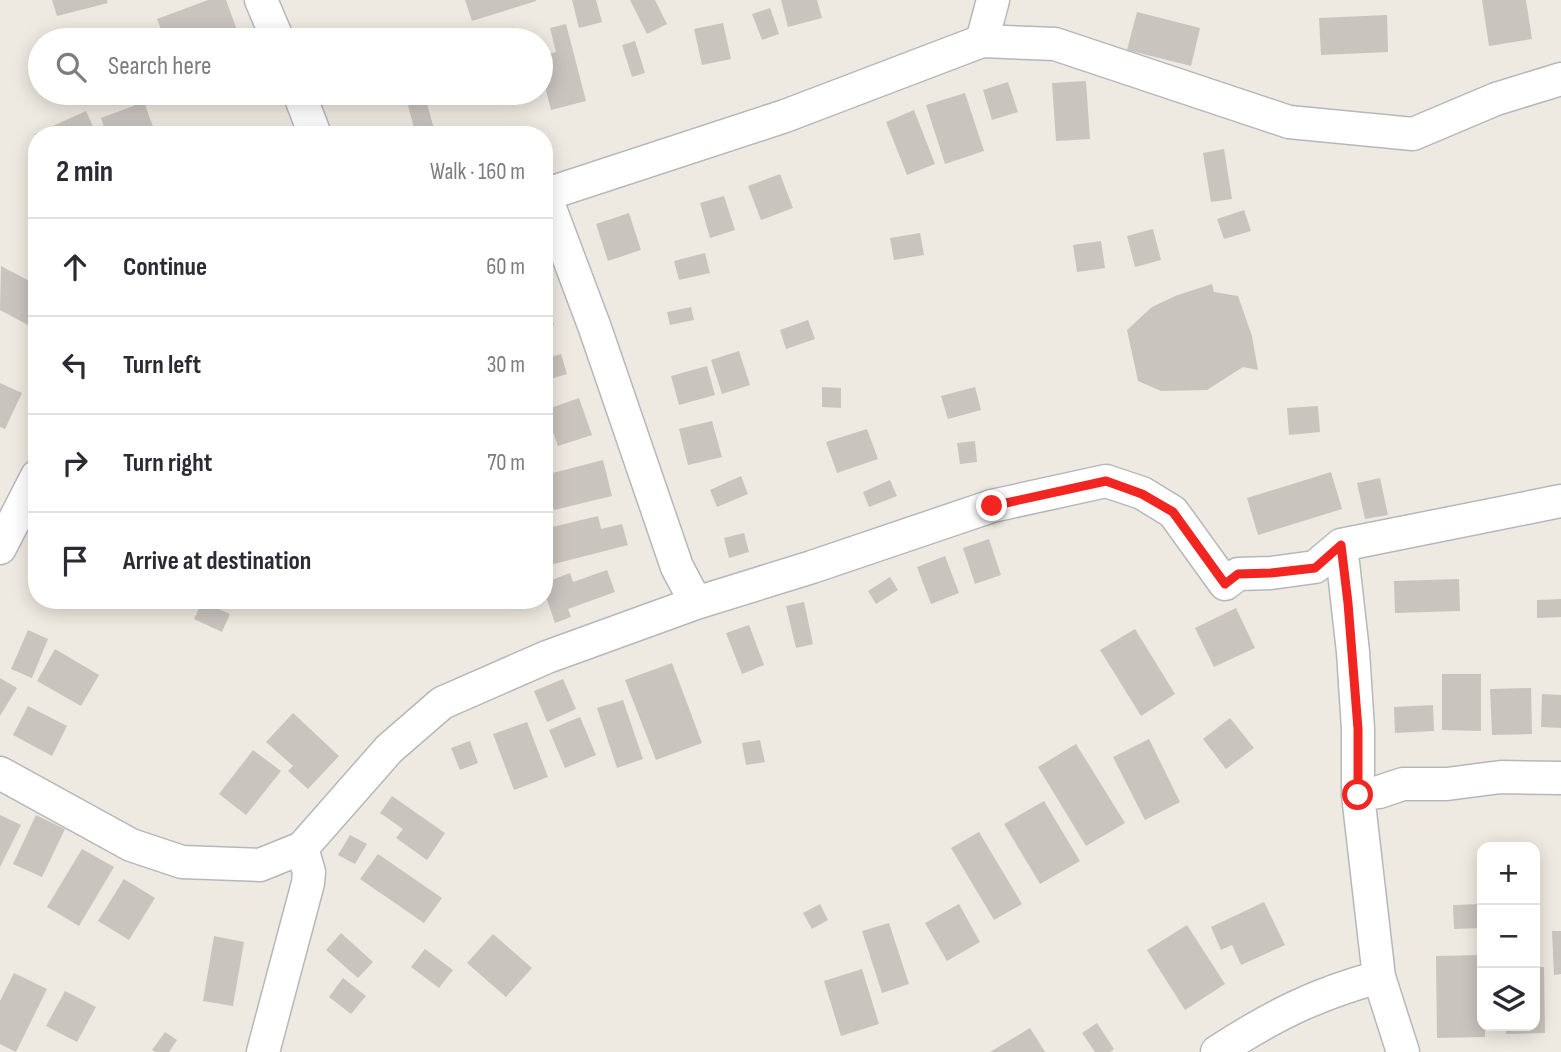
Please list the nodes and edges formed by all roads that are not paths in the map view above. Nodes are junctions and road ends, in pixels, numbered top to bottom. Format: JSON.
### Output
{"nodes":[{"id":1,"x":261,"y":0,"type":"edge"},
{"id":2,"x":993,"y":0,"type":"edge"},
{"id":3,"x":273,"y":28,"type":"edge"},
{"id":4,"x":982,"y":41,"type":"junction"},
{"id":5,"x":1561,"y":79,"type":"edge"},
{"id":6,"x":304,"y":105,"type":"edge"},
{"id":7,"x":312,"y":126,"type":"edge"},
{"id":8,"x":553,"y":192,"type":"edge"},
{"id":9,"x":553,"y":216,"type":"edge"},
{"id":10,"x":28,"y":494,"type":"edge"},
{"id":11,"x":1561,"y":501,"type":"edge"},
{"id":12,"x":1341,"y":545,"type":"junction"},
{"id":13,"x":0,"y":548,"type":"edge"},
{"id":14,"x":696,"y":603,"type":"junction"},
{"id":15,"x":0,"y":773,"type":"edge"},
{"id":16,"x":1561,"y":778,"type":"edge"},
{"id":17,"x":1358,"y":795,"type":"junction"},
{"id":18,"x":302,"y":848,"type":"junction"},
{"id":19,"x":1379,"y":977,"type":"junction"},
{"id":20,"x":262,"y":1052,"type":"edge"},
{"id":21,"x":1217,"y":1052,"type":"edge"},
{"id":22,"x":1403,"y":1052,"type":"edge"}],
"edges":[{"from":1,"to":3,"type":"street"},
{"from":2,"to":4,"type":"street"},
{"from":4,"to":5,"type":"street"},
{"from":4,"to":8,"type":"street"},
{"from":6,"to":7,"type":"street"},
{"from":9,"to":14,"type":"street"},
{"from":10,"to":13,"type":"street"},
{"from":11,"to":12,"type":"street"},
{"from":12,"to":14,"type":"street"},
{"from":12,"to":17,"type":"street"},
{"from":14,"to":18,"type":"street"},
{"from":15,"to":18,"type":"street"},
{"from":16,"to":17,"type":"street"},
{"from":17,"to":19,"type":"street"},
{"from":18,"to":20,"type":"street"},
{"from":19,"to":21,"type":"street"},
{"from":19,"to":22,"type":"street"}]}
